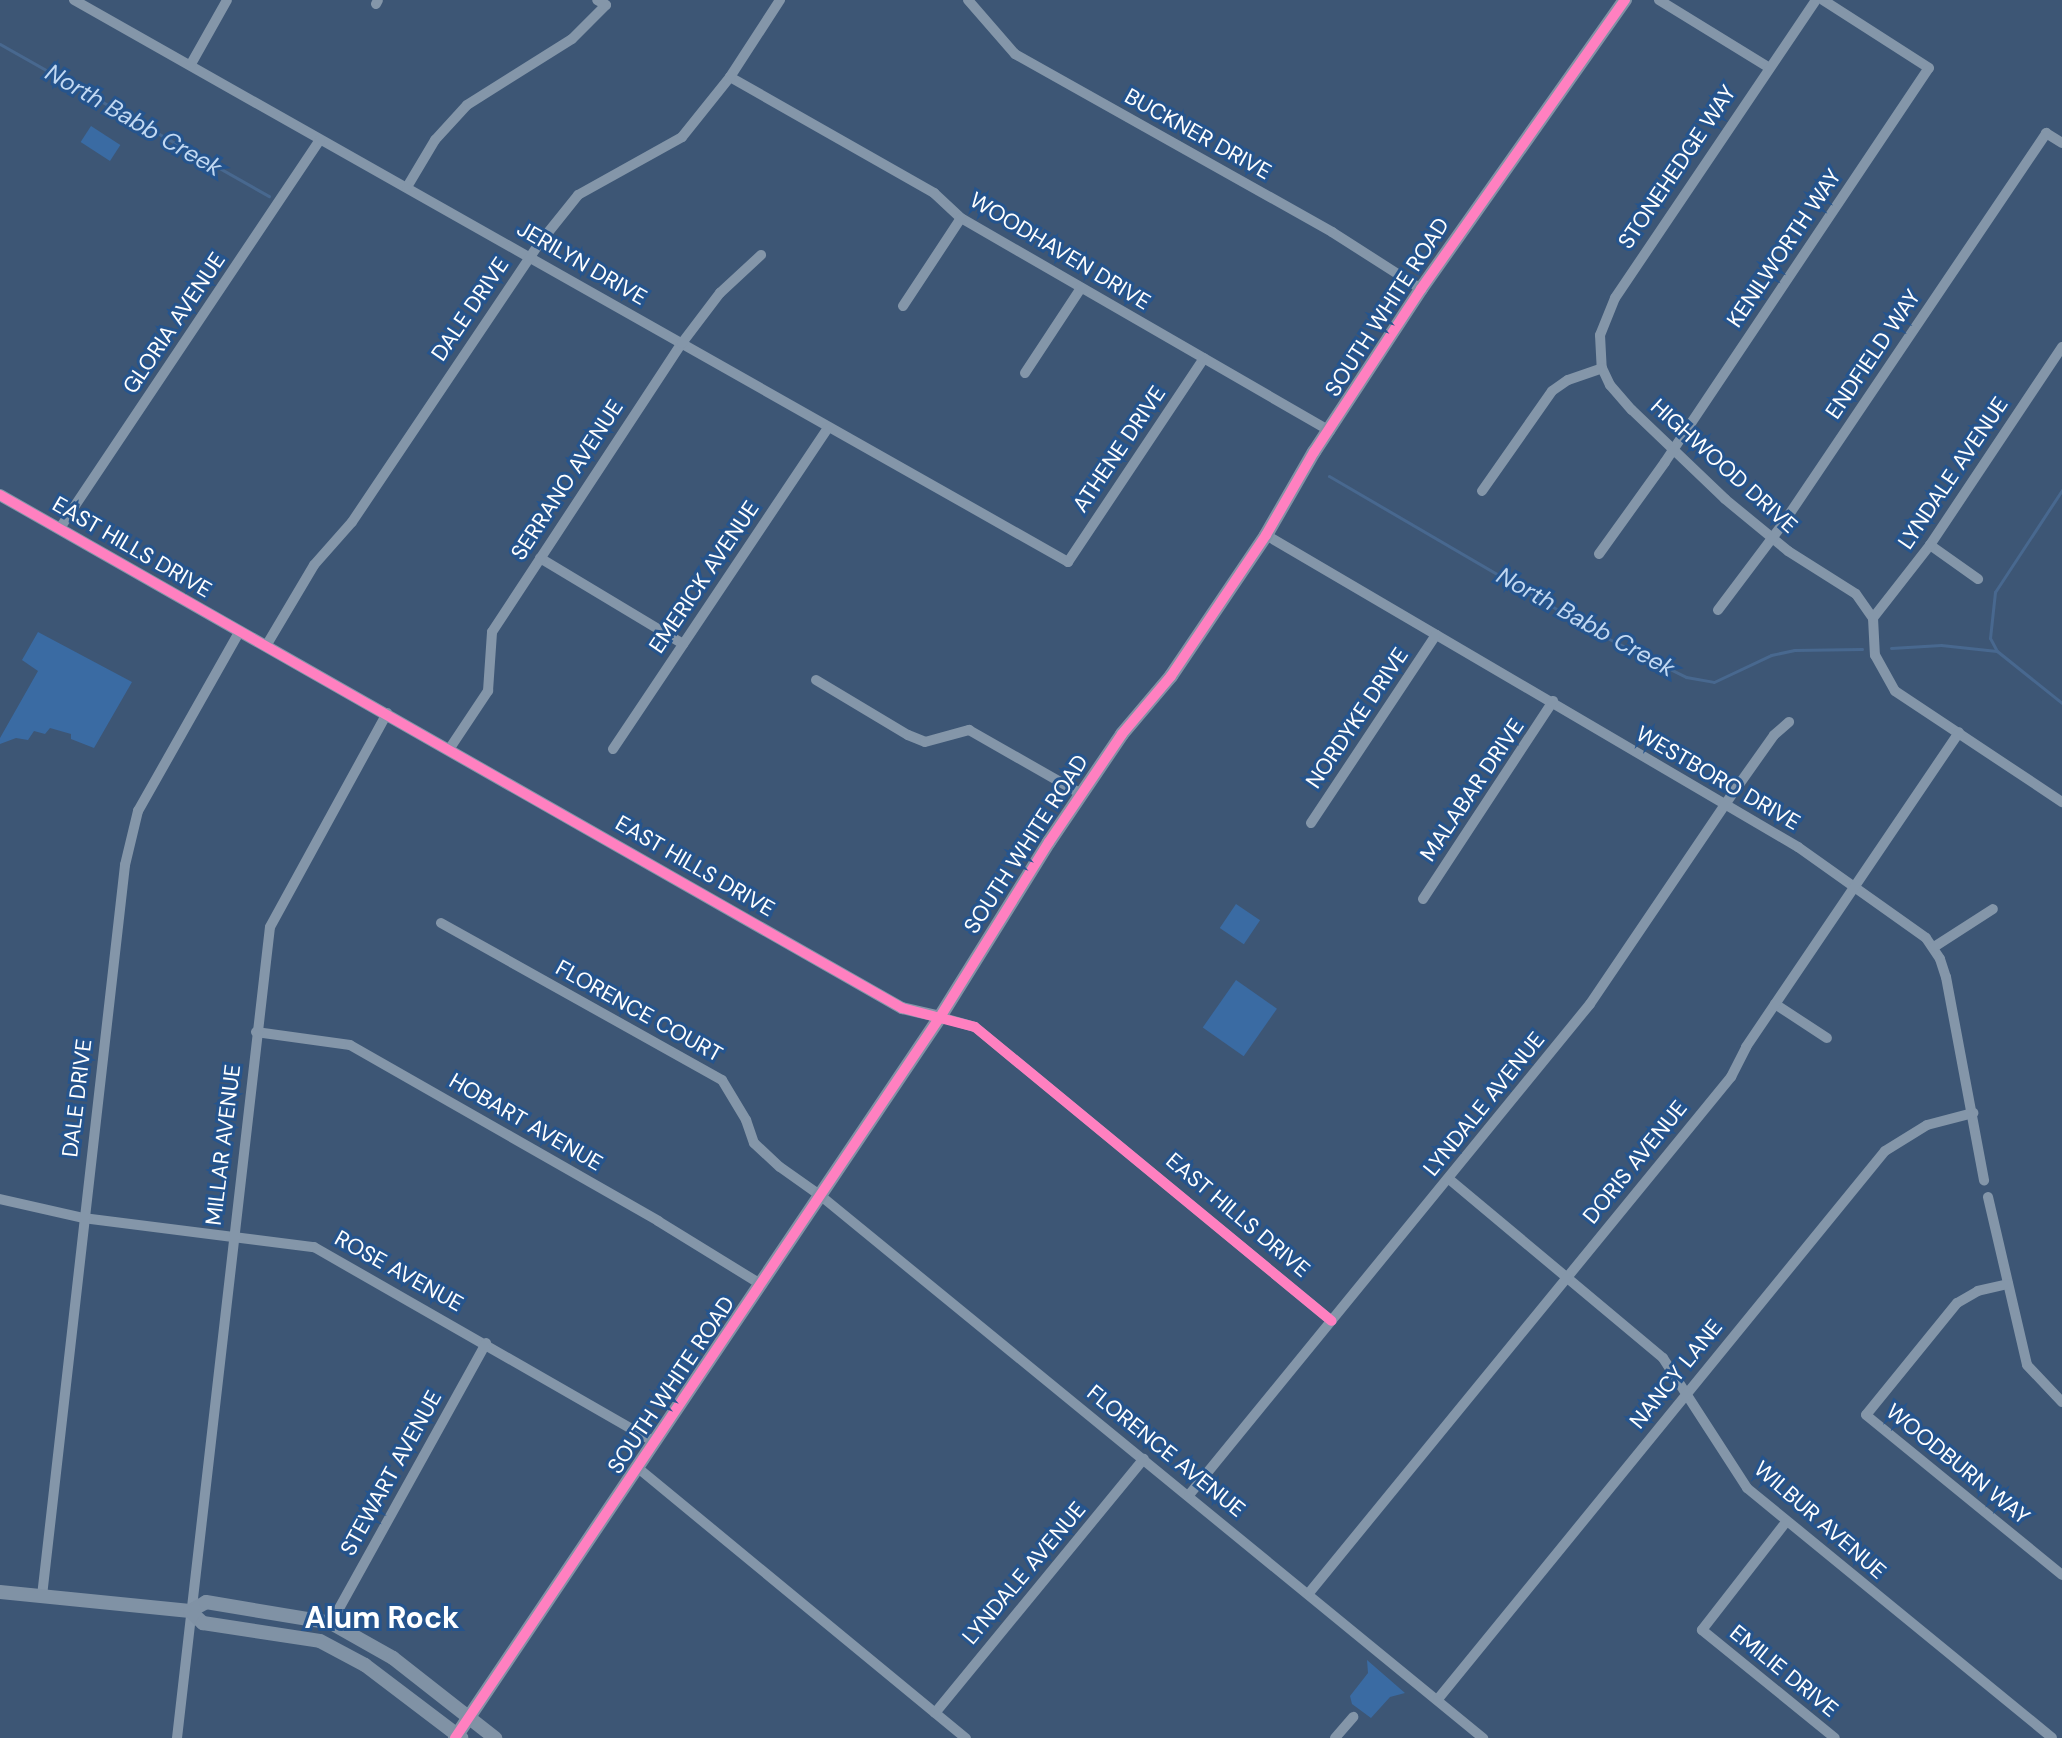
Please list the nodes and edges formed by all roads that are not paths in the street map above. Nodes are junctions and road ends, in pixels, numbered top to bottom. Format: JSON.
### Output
{"nodes":[{"id":1,"x":74,"y":0,"type":"edge"},
{"id":2,"x":227,"y":0,"type":"edge"},
{"id":3,"x":780,"y":0,"type":"edge"},
{"id":4,"x":968,"y":0,"type":"edge"},
{"id":5,"x":1625,"y":0,"type":"edge"},
{"id":6,"x":1659,"y":0,"type":"edge"},
{"id":7,"x":1816,"y":0,"type":"edge"},
{"id":8,"x":1823,"y":0,"type":"edge"},
{"id":9,"x":601,"y":3,"type":"edge"},
{"id":10,"x":191,"y":64,"type":"junction"},
{"id":11,"x":1768,"y":67,"type":"junction"},
{"id":12,"x":730,"y":77,"type":"junction"},
{"id":13,"x":320,"y":140,"type":"junction"},
{"id":14,"x":2062,"y":143,"type":"edge"},
{"id":15,"x":407,"y":187,"type":"junction"},
{"id":16,"x":961,"y":218,"type":"junction"},
{"id":17,"x":761,"y":255,"type":"dead end"},
{"id":18,"x":530,"y":256,"type":"junction"},
{"id":19,"x":1081,"y":288,"type":"junction"},
{"id":20,"x":1421,"y":289,"type":"junction"},
{"id":21,"x":903,"y":306,"type":"dead end"},
{"id":22,"x":682,"y":343,"type":"junction"},
{"id":23,"x":2062,"y":347,"type":"edge"},
{"id":24,"x":1204,"y":358,"type":"junction"},
{"id":25,"x":1602,"y":368,"type":"junction"},
{"id":26,"x":1025,"y":373,"type":"dead end"},
{"id":27,"x":828,"y":428,"type":"junction"},
{"id":28,"x":1330,"y":431,"type":"junction"},
{"id":29,"x":1673,"y":449,"type":"junction"},
{"id":30,"x":1482,"y":491,"type":"dead end"},
{"id":31,"x":0,"y":495,"type":"edge"},
{"id":32,"x":60,"y":528,"type":"junction"},
{"id":33,"x":1266,"y":535,"type":"junction"},
{"id":34,"x":1772,"y":539,"type":"junction"},
{"id":35,"x":1930,"y":545,"type":"junction"},
{"id":36,"x":1599,"y":554,"type":"dead end"},
{"id":37,"x":540,"y":558,"type":"junction"},
{"id":38,"x":1068,"y":562,"type":"joint"},
{"id":39,"x":1978,"y":579,"type":"dead end"},
{"id":40,"x":1718,"y":610,"type":"dead end"},
{"id":41,"x":1873,"y":618,"type":"junction"},
{"id":42,"x":240,"y":631,"type":"junction"},
{"id":43,"x":1436,"y":635,"type":"junction"},
{"id":44,"x":683,"y":644,"type":"junction"},
{"id":45,"x":266,"y":646,"type":"junction"},
{"id":46,"x":816,"y":680,"type":"dead end"},
{"id":47,"x":1553,"y":701,"type":"junction"},
{"id":48,"x":387,"y":713,"type":"junction"},
{"id":49,"x":1789,"y":722,"type":"dead end"},
{"id":50,"x":1959,"y":732,"type":"junction"},
{"id":51,"x":450,"y":748,"type":"junction"},
{"id":52,"x":613,"y":749,"type":"dead end"},
{"id":53,"x":1081,"y":794,"type":"junction"},
{"id":54,"x":2062,"y":802,"type":"edge"},
{"id":55,"x":1725,"y":805,"type":"junction"},
{"id":56,"x":1311,"y":823,"type":"dead end"},
{"id":57,"x":1856,"y":885,"type":"junction"},
{"id":58,"x":1423,"y":899,"type":"dead end"},
{"id":59,"x":1993,"y":909,"type":"dead end"},
{"id":60,"x":441,"y":923,"type":"dead end"},
{"id":61,"x":1934,"y":947,"type":"junction"},
{"id":62,"x":1775,"y":1004,"type":"junction"},
{"id":63,"x":940,"y":1017,"type":"junction"},
{"id":64,"x":256,"y":1032,"type":"junction"},
{"id":65,"x":1827,"y":1038,"type":"dead end"},
{"id":66,"x":1973,"y":1113,"type":"junction"},
{"id":67,"x":1449,"y":1179,"type":"junction"},
{"id":68,"x":1984,"y":1180,"type":"dead end"},
{"id":69,"x":821,"y":1196,"type":"junction"},
{"id":70,"x":1988,"y":1197,"type":"dead end"},
{"id":71,"x":0,"y":1199,"type":"edge"},
{"id":72,"x":83,"y":1218,"type":"junction"},
{"id":73,"x":232,"y":1238,"type":"junction"},
{"id":74,"x":1568,"y":1276,"type":"junction"},
{"id":75,"x":2008,"y":1284,"type":"junction"},
{"id":76,"x":762,"y":1285,"type":"junction"},
{"id":77,"x":1332,"y":1321,"type":"junction"},
{"id":78,"x":486,"y":1343,"type":"junction"},
{"id":79,"x":1687,"y":1394,"type":"junction"},
{"id":80,"x":2062,"y":1402,"type":"edge"},
{"id":81,"x":655,"y":1442,"type":"junction"},
{"id":82,"x":1144,"y":1459,"type":"junction"},
{"id":83,"x":638,"y":1468,"type":"junction"},
{"id":84,"x":1189,"y":1495,"type":"junction"},
{"id":85,"x":1786,"y":1522,"type":"junction"},
{"id":86,"x":2062,"y":1575,"type":"edge"},
{"id":87,"x":0,"y":1592,"type":"edge"},
{"id":88,"x":1309,"y":1593,"type":"junction"},
{"id":89,"x":42,"y":1596,"type":"junction"},
{"id":90,"x":190,"y":1611,"type":"junction"},
{"id":91,"x":331,"y":1623,"type":"junction"},
{"id":92,"x":320,"y":1641,"type":"junction"},
{"id":93,"x":1438,"y":1699,"type":"junction"},
{"id":94,"x":935,"y":1713,"type":"junction"},
{"id":95,"x":470,"y":1715,"type":"junction"},
{"id":96,"x":1353,"y":1717,"type":"dead end"},
{"id":97,"x":458,"y":1737,"type":"edge"},
{"id":98,"x":177,"y":1738,"type":"edge"},
{"id":99,"x":495,"y":1738,"type":"edge"},
{"id":100,"x":966,"y":1738,"type":"edge"},
{"id":101,"x":1335,"y":1738,"type":"edge"},
{"id":102,"x":1483,"y":1738,"type":"edge"},
{"id":103,"x":1835,"y":1738,"type":"edge"},
{"id":104,"x":2052,"y":1738,"type":"edge"}],
"edges":[{"from":1,"to":10,"type":"street","name":"JERILYN DRIVE"},
{"from":2,"to":10,"type":"street"},
{"from":3,"to":12,"type":"street","name":"DALE DRIVE"},
{"from":4,"to":20,"type":"street","name":"BUCKNER DRIVE"},
{"from":5,"to":20,"type":"main road","name":"SOUTH WHITE ROAD"},
{"from":6,"to":11,"type":"street"},
{"from":7,"to":11,"type":"street","name":"STONEHEDGE WAY"},
{"from":8,"to":29,"type":"street","name":"KENILWORTH WAY"},
{"from":9,"to":15,"type":"street"},
{"from":10,"to":13,"type":"street","name":"JERILYN DRIVE"},
{"from":11,"to":25,"type":"street","name":"STONEHEDGE WAY"},
{"from":12,"to":16,"type":"street","name":"WOODHAVEN DRIVE"},
{"from":12,"to":18,"type":"street","name":"DALE DRIVE"},
{"from":13,"to":15,"type":"street","name":"JERILYN DRIVE"},
{"from":13,"to":32,"type":"street","name":"GLORIA AVENUE"},
{"from":14,"to":34,"type":"street","name":"ENDFIELD WAY"},
{"from":15,"to":18,"type":"street","name":"JERILYN DRIVE"},
{"from":16,"to":19,"type":"street","name":"WOODHAVEN DRIVE"},
{"from":16,"to":21,"type":"street"},
{"from":17,"to":22,"type":"street","name":"SERRANO AVENUE"},
{"from":18,"to":22,"type":"street","name":"JERILYN DRIVE"},
{"from":18,"to":45,"type":"street","name":"DALE DRIVE"},
{"from":19,"to":24,"type":"street","name":"WOODHAVEN DRIVE"},
{"from":19,"to":26,"type":"street"},
{"from":20,"to":28,"type":"main road","name":"SOUTH WHITE ROAD"},
{"from":22,"to":27,"type":"street","name":"JERILYN DRIVE"},
{"from":22,"to":37,"type":"street","name":"SERRANO AVENUE"},
{"from":23,"to":35,"type":"street","name":"LYNDALE AVENUE"},
{"from":24,"to":28,"type":"street","name":"WOODHAVEN DRIVE"},
{"from":24,"to":38,"type":"street","name":"ATHENE DRIVE"},
{"from":25,"to":29,"type":"street","name":"HIGHWOOD DRIVE"},
{"from":25,"to":30,"type":"street"},
{"from":27,"to":38,"type":"street","name":"JERILYN DRIVE"},
{"from":27,"to":44,"type":"street","name":"EMERICK AVENUE"},
{"from":28,"to":33,"type":"main road","name":"SOUTH WHITE ROAD"},
{"from":29,"to":34,"type":"street","name":"HIGHWOOD DRIVE"},
{"from":29,"to":36,"type":"street","name":"KENILWORTH WAY"},
{"from":31,"to":32,"type":"street","name":"EAST HILLS DRIVE"},
{"from":32,"to":42,"type":"street","name":"EAST HILLS DRIVE"},
{"from":33,"to":43,"type":"street","name":"WESTBORO DRIVE"},
{"from":33,"to":53,"type":"main road","name":"SOUTH WHITE ROAD"},
{"from":34,"to":40,"type":"street","name":"ENDFIELD WAY"},
{"from":34,"to":41,"type":"street","name":"HIGHWOOD DRIVE"},
{"from":35,"to":39,"type":"street"},
{"from":35,"to":41,"type":"street","name":"LYNDALE AVENUE"},
{"from":37,"to":44,"type":"street"},
{"from":37,"to":51,"type":"street","name":"SERRANO AVENUE"},
{"from":41,"to":50,"type":"street"},
{"from":42,"to":45,"type":"street","name":"EAST HILLS DRIVE"},
{"from":42,"to":72,"type":"street","name":"DALE DRIVE"},
{"from":43,"to":47,"type":"street","name":"WESTBORO DRIVE"},
{"from":43,"to":56,"type":"street","name":"NORDYKE DRIVE"},
{"from":44,"to":52,"type":"street","name":"EMERICK AVENUE"},
{"from":45,"to":48,"type":"street","name":"EAST HILLS DRIVE"},
{"from":46,"to":53,"type":"street"},
{"from":47,"to":55,"type":"street","name":"WESTBORO DRIVE"},
{"from":47,"to":58,"type":"street","name":"MALABAR DRIVE"},
{"from":48,"to":51,"type":"street","name":"EAST HILLS DRIVE"},
{"from":48,"to":64,"type":"street","name":"MILLAR AVENUE"},
{"from":49,"to":55,"type":"street","name":"LYNDALE AVENUE"},
{"from":50,"to":54,"type":"street"},
{"from":50,"to":57,"type":"street","name":"DORIS AVENUE"},
{"from":51,"to":63,"type":"street","name":"EAST HILLS DRIVE"},
{"from":53,"to":63,"type":"main road","name":"SOUTH WHITE ROAD"},
{"from":55,"to":57,"type":"street","name":"WESTBORO DRIVE"},
{"from":55,"to":67,"type":"street","name":"LYNDALE AVENUE"},
{"from":57,"to":61,"type":"street","name":"WESTBORO DRIVE"},
{"from":57,"to":62,"type":"street","name":"DORIS AVENUE"},
{"from":59,"to":61,"type":"street"},
{"from":60,"to":69,"type":"street","name":"FLORENCE COURT"},
{"from":61,"to":66,"type":"street","name":"WESTBORO DRIVE"},
{"from":62,"to":65,"type":"street"},
{"from":62,"to":74,"type":"street","name":"DORIS AVENUE"},
{"from":63,"to":69,"type":"main road","name":"SOUTH WHITE ROAD"},
{"from":63,"to":77,"type":"street","name":"EAST HILLS DRIVE"},
{"from":64,"to":73,"type":"street","name":"MILLAR AVENUE"},
{"from":64,"to":76,"type":"street","name":"HOBART AVENUE"},
{"from":66,"to":68,"type":"street","name":"WESTBORO DRIVE"},
{"from":66,"to":79,"type":"street","name":"NANCY LANE"},
{"from":67,"to":74,"type":"street","name":"WILBUR AVENUE"},
{"from":67,"to":77,"type":"street","name":"LYNDALE AVENUE"},
{"from":69,"to":76,"type":"main road","name":"SOUTH WHITE ROAD"},
{"from":69,"to":82,"type":"street","name":"FLORENCE AVENUE"},
{"from":70,"to":75,"type":"street"},
{"from":71,"to":72,"type":"street","name":"ROSE AVENUE"},
{"from":72,"to":73,"type":"street","name":"ROSE AVENUE"},
{"from":72,"to":89,"type":"street","name":"DALE DRIVE"},
{"from":73,"to":78,"type":"street","name":"ROSE AVENUE"},
{"from":73,"to":90,"type":"street","name":"MILLAR AVENUE"},
{"from":74,"to":79,"type":"street","name":"WILBUR AVENUE"},
{"from":74,"to":88,"type":"street","name":"DORIS AVENUE"},
{"from":75,"to":80,"type":"street"},
{"from":75,"to":86,"type":"street","name":"WOODBURN WAY"},
{"from":76,"to":81,"type":"main road","name":"SOUTH WHITE ROAD"},
{"from":77,"to":84,"type":"street","name":"LYNDALE AVENUE"},
{"from":78,"to":81,"type":"street","name":"ROSE AVENUE"},
{"from":78,"to":91,"type":"street","name":"STEWART AVENUE"},
{"from":79,"to":85,"type":"street","name":"WILBUR AVENUE"},
{"from":79,"to":93,"type":"street","name":"NANCY LANE"},
{"from":81,"to":83,"type":"main road","name":"SOUTH WHITE ROAD"},
{"from":82,"to":84,"type":"street","name":"FLORENCE AVENUE"},
{"from":82,"to":94,"type":"street","name":"LYNDALE AVENUE"},
{"from":83,"to":94,"type":"street"},
{"from":83,"to":95,"type":"main road","name":"SOUTH WHITE ROAD"},
{"from":84,"to":88,"type":"street","name":"FLORENCE AVENUE"},
{"from":85,"to":103,"type":"street","name":"EMILIE DRIVE"},
{"from":85,"to":104,"type":"street","name":"WILBUR AVENUE"},
{"from":87,"to":89,"type":"main road"},
{"from":88,"to":93,"type":"street","name":"FLORENCE AVENUE"},
{"from":89,"to":90,"type":"main road"},
{"from":90,"to":91,"type":"main road"},
{"from":90,"to":92,"type":"main road"},
{"from":90,"to":98,"type":"street","name":"MILLAR AVENUE"},
{"from":91,"to":92,"type":"main road"},
{"from":91,"to":95,"type":"main road"},
{"from":92,"to":97,"type":"main road"},
{"from":93,"to":102,"type":"street","name":"FLORENCE AVENUE"},
{"from":94,"to":100,"type":"street"},
{"from":95,"to":97,"type":"main road","name":"SOUTH WHITE ROAD"},
{"from":95,"to":99,"type":"main road"},
{"from":96,"to":101,"type":"street"}]}
